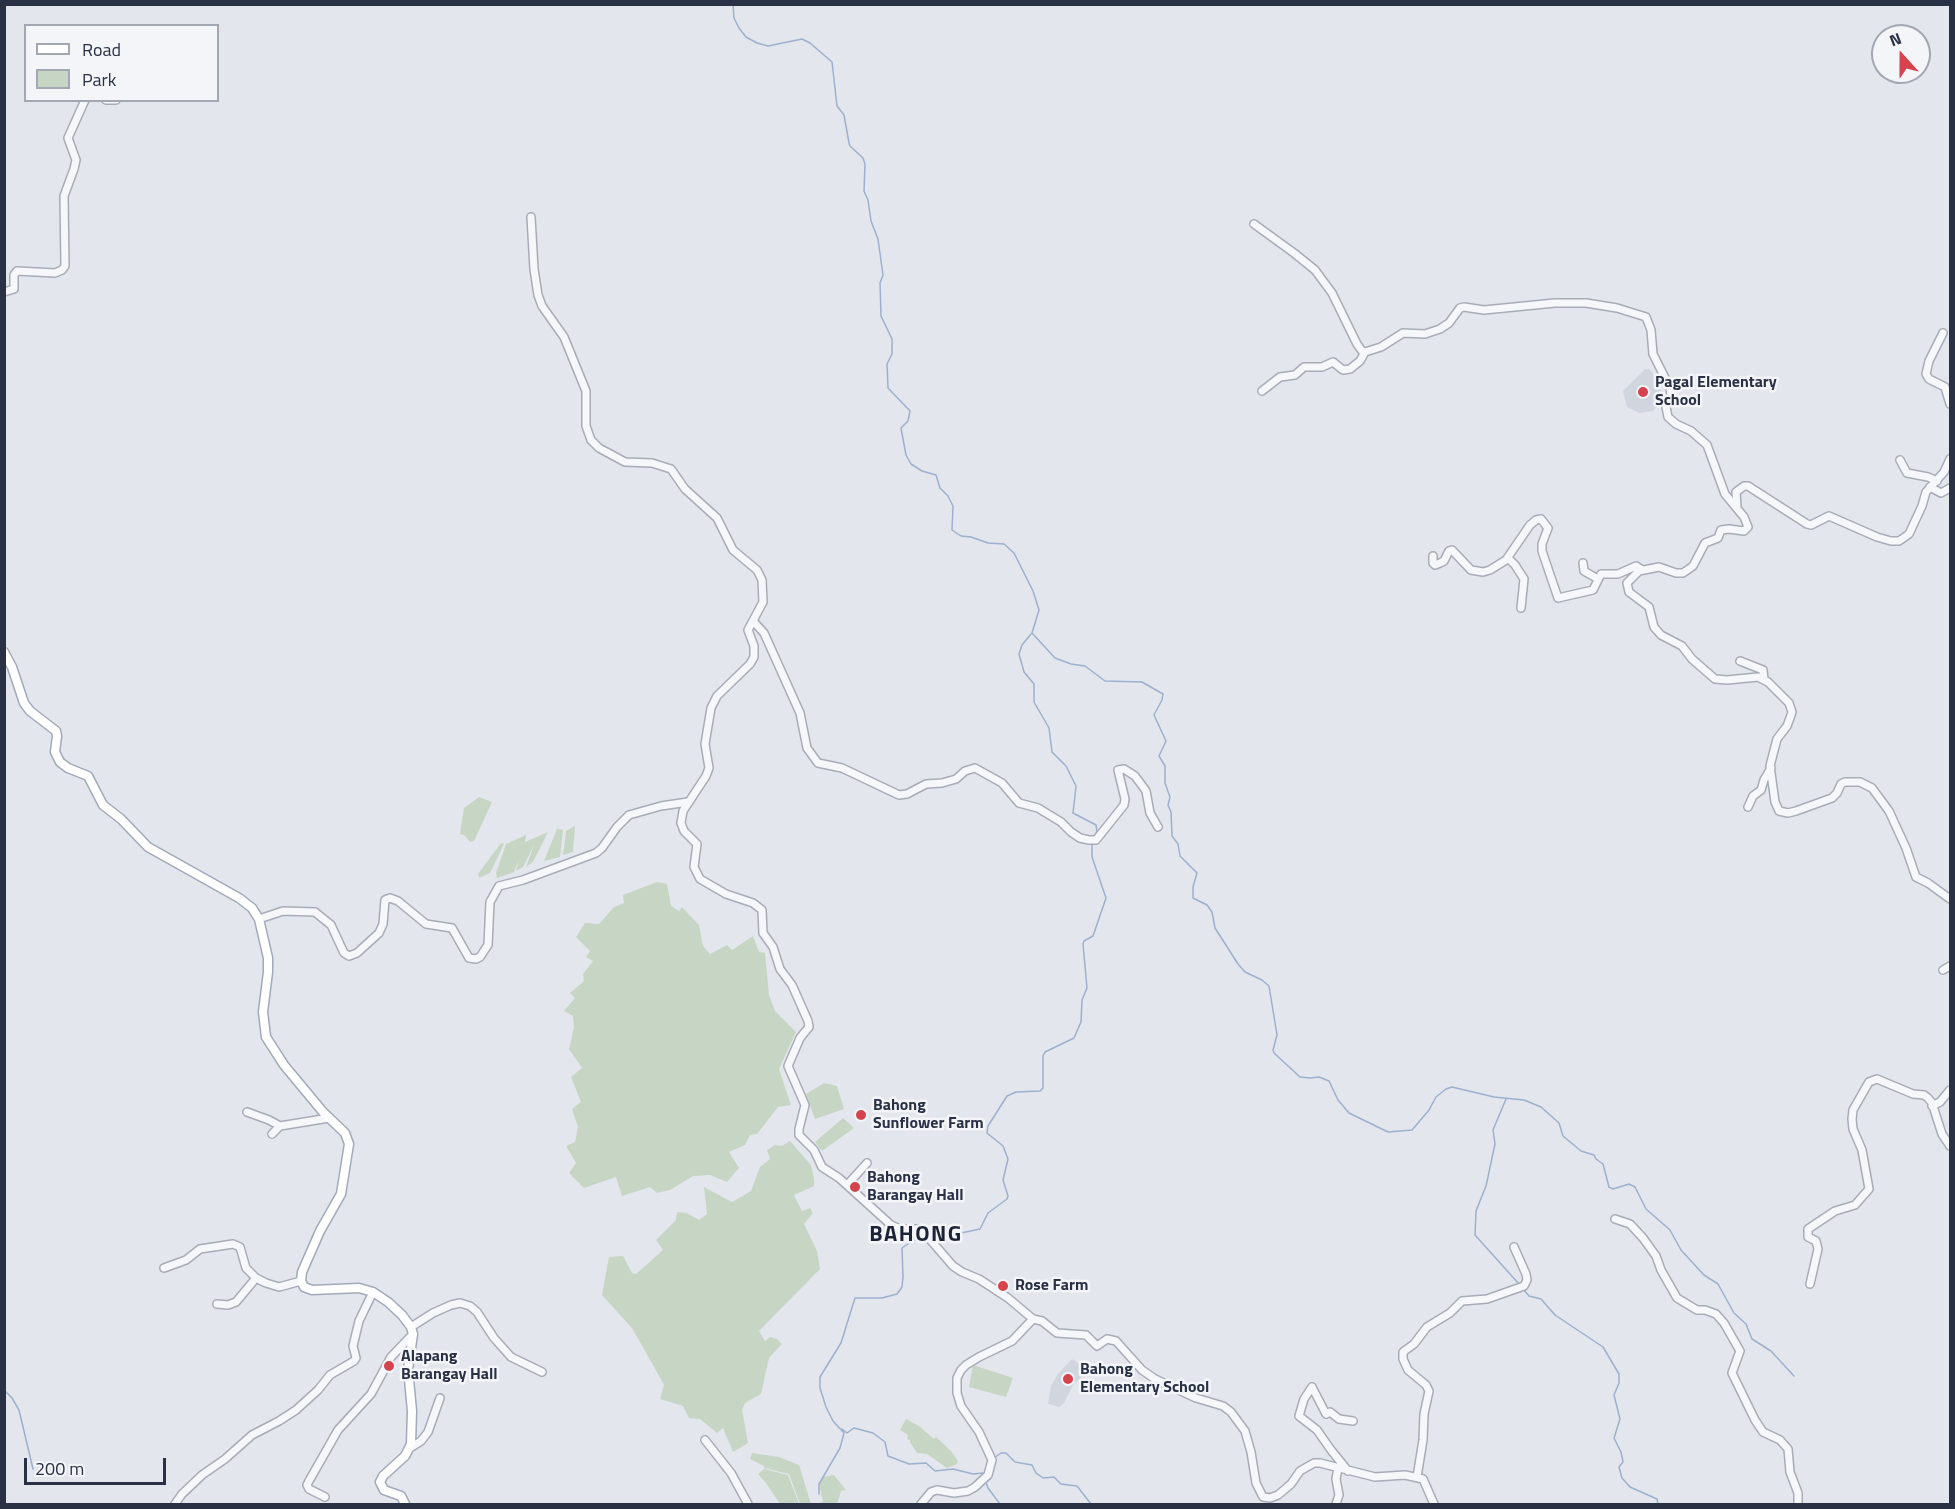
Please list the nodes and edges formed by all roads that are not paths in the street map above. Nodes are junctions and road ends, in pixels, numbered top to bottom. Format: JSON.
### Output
{"nodes":[{"id":1,"x":84,"y":102,"type":"edge"},
{"id":2,"x":531,"y":217,"type":"dead end"},
{"id":3,"x":1254,"y":224,"type":"dead end"},
{"id":4,"x":4,"y":292,"type":"edge"},
{"id":5,"x":1943,"y":333,"type":"dead end"},
{"id":6,"x":1365,"y":352,"type":"junction"},
{"id":7,"x":1262,"y":391,"type":"dead end"},
{"id":8,"x":1950,"y":404,"type":"edge"},
{"id":9,"x":1950,"y":459,"type":"edge"},
{"id":10,"x":1900,"y":460,"type":"dead end"},
{"id":11,"x":1937,"y":481,"type":"junction"},
{"id":12,"x":1930,"y":487,"type":"junction"},
{"id":13,"x":1950,"y":488,"type":"edge"},
{"id":14,"x":1738,"y":509,"type":"junction"},
{"id":15,"x":1433,"y":556,"type":"dead end"},
{"id":16,"x":1508,"y":558,"type":"junction"},
{"id":17,"x":1583,"y":562,"type":"dead end"},
{"id":18,"x":1642,"y":570,"type":"junction"},
{"id":19,"x":1598,"y":579,"type":"junction"},
{"id":20,"x":1521,"y":608,"type":"dead end"},
{"id":21,"x":753,"y":621,"type":"junction"},
{"id":22,"x":4,"y":652,"type":"edge"},
{"id":23,"x":1740,"y":661,"type":"dead end"},
{"id":24,"x":1764,"y":680,"type":"junction"},
{"id":25,"x":1771,"y":768,"type":"junction"},
{"id":26,"x":688,"y":802,"type":"junction"},
{"id":27,"x":1748,"y":807,"type":"dead end"},
{"id":28,"x":1158,"y":826,"type":"dead end"},
{"id":29,"x":1950,"y":899,"type":"edge"},
{"id":30,"x":259,"y":919,"type":"junction"},
{"id":31,"x":1950,"y":966,"type":"edge"},
{"id":32,"x":1943,"y":970,"type":"dead end"},
{"id":33,"x":1950,"y":1090,"type":"edge"},
{"id":34,"x":1932,"y":1106,"type":"junction"},
{"id":35,"x":247,"y":1112,"type":"dead end"},
{"id":36,"x":329,"y":1118,"type":"junction"},
{"id":37,"x":280,"y":1126,"type":"junction"},
{"id":38,"x":272,"y":1134,"type":"dead end"},
{"id":39,"x":1950,"y":1146,"type":"edge"},
{"id":40,"x":867,"y":1163,"type":"dead end"},
{"id":41,"x":847,"y":1185,"type":"junction"},
{"id":42,"x":1616,"y":1219,"type":"dead end"},
{"id":43,"x":1514,"y":1247,"type":"dead end"},
{"id":44,"x":164,"y":1268,"type":"dead end"},
{"id":45,"x":256,"y":1278,"type":"junction"},
{"id":46,"x":301,"y":1281,"type":"junction"},
{"id":47,"x":1810,"y":1284,"type":"dead end"},
{"id":48,"x":373,"y":1292,"type":"junction"},
{"id":49,"x":217,"y":1304,"type":"dead end"},
{"id":50,"x":1033,"y":1319,"type":"junction"},
{"id":51,"x":412,"y":1330,"type":"junction"},
{"id":52,"x":542,"y":1372,"type":"dead end"},
{"id":53,"x":440,"y":1398,"type":"dead end"},
{"id":54,"x":1353,"y":1421,"type":"dead end"},
{"id":55,"x":705,"y":1440,"type":"dead end"},
{"id":56,"x":410,"y":1448,"type":"junction"},
{"id":57,"x":1338,"y":1468,"type":"junction"},
{"id":58,"x":1348,"y":1471,"type":"junction"},
{"id":59,"x":1417,"y":1477,"type":"junction"},
{"id":60,"x":325,"y":1497,"type":"dead end"},
{"id":61,"x":176,"y":1504,"type":"edge"},
{"id":62,"x":405,"y":1504,"type":"edge"},
{"id":63,"x":748,"y":1504,"type":"edge"},
{"id":64,"x":921,"y":1504,"type":"edge"},
{"id":65,"x":1336,"y":1504,"type":"edge"},
{"id":66,"x":1434,"y":1504,"type":"edge"},
{"id":67,"x":1798,"y":1504,"type":"edge"}],
"edges":[{"from":1,"to":4,"type":"street"},
{"from":2,"to":21,"type":"street"},
{"from":3,"to":6,"type":"street"},
{"from":5,"to":8,"type":"street"},
{"from":6,"to":7,"type":"street"},
{"from":6,"to":14,"type":"street"},
{"from":9,"to":11,"type":"street"},
{"from":10,"to":11,"type":"street"},
{"from":11,"to":12,"type":"street"},
{"from":12,"to":13,"type":"street"},
{"from":12,"to":14,"type":"street"},
{"from":14,"to":18,"type":"street"},
{"from":15,"to":16,"type":"street"},
{"from":16,"to":19,"type":"street"},
{"from":16,"to":20,"type":"street"},
{"from":17,"to":19,"type":"street"},
{"from":18,"to":19,"type":"street"},
{"from":18,"to":24,"type":"street"},
{"from":21,"to":26,"type":"street"},
{"from":21,"to":28,"type":"street"},
{"from":22,"to":30,"type":"main road"},
{"from":23,"to":24,"type":"street"},
{"from":24,"to":25,"type":"street"},
{"from":25,"to":27,"type":"street"},
{"from":25,"to":29,"type":"street"},
{"from":26,"to":30,"type":"street"},
{"from":26,"to":41,"type":"street"},
{"from":30,"to":36,"type":"main road"},
{"from":31,"to":32,"type":"street"},
{"from":33,"to":34,"type":"street"},
{"from":34,"to":39,"type":"street"},
{"from":34,"to":47,"type":"street"},
{"from":35,"to":37,"type":"street"},
{"from":36,"to":37,"type":"street"},
{"from":36,"to":46,"type":"main road"},
{"from":37,"to":38,"type":"street"},
{"from":40,"to":41,"type":"street"},
{"from":41,"to":50,"type":"street"},
{"from":42,"to":67,"type":"street"},
{"from":43,"to":59,"type":"street"},
{"from":44,"to":45,"type":"street"},
{"from":45,"to":46,"type":"street"},
{"from":45,"to":49,"type":"street"},
{"from":46,"to":48,"type":"main road"},
{"from":48,"to":51,"type":"main road"},
{"from":48,"to":61,"type":"street"},
{"from":50,"to":57,"type":"street"},
{"from":50,"to":64,"type":"street"},
{"from":51,"to":52,"type":"street"},
{"from":51,"to":56,"type":"main road"},
{"from":51,"to":60,"type":"street"},
{"from":53,"to":56,"type":"street"},
{"from":54,"to":58,"type":"street"},
{"from":55,"to":63,"type":"street"},
{"from":56,"to":62,"type":"main road"},
{"from":57,"to":58,"type":"street"},
{"from":57,"to":65,"type":"street"},
{"from":58,"to":59,"type":"street"},
{"from":59,"to":66,"type":"street"}]}
